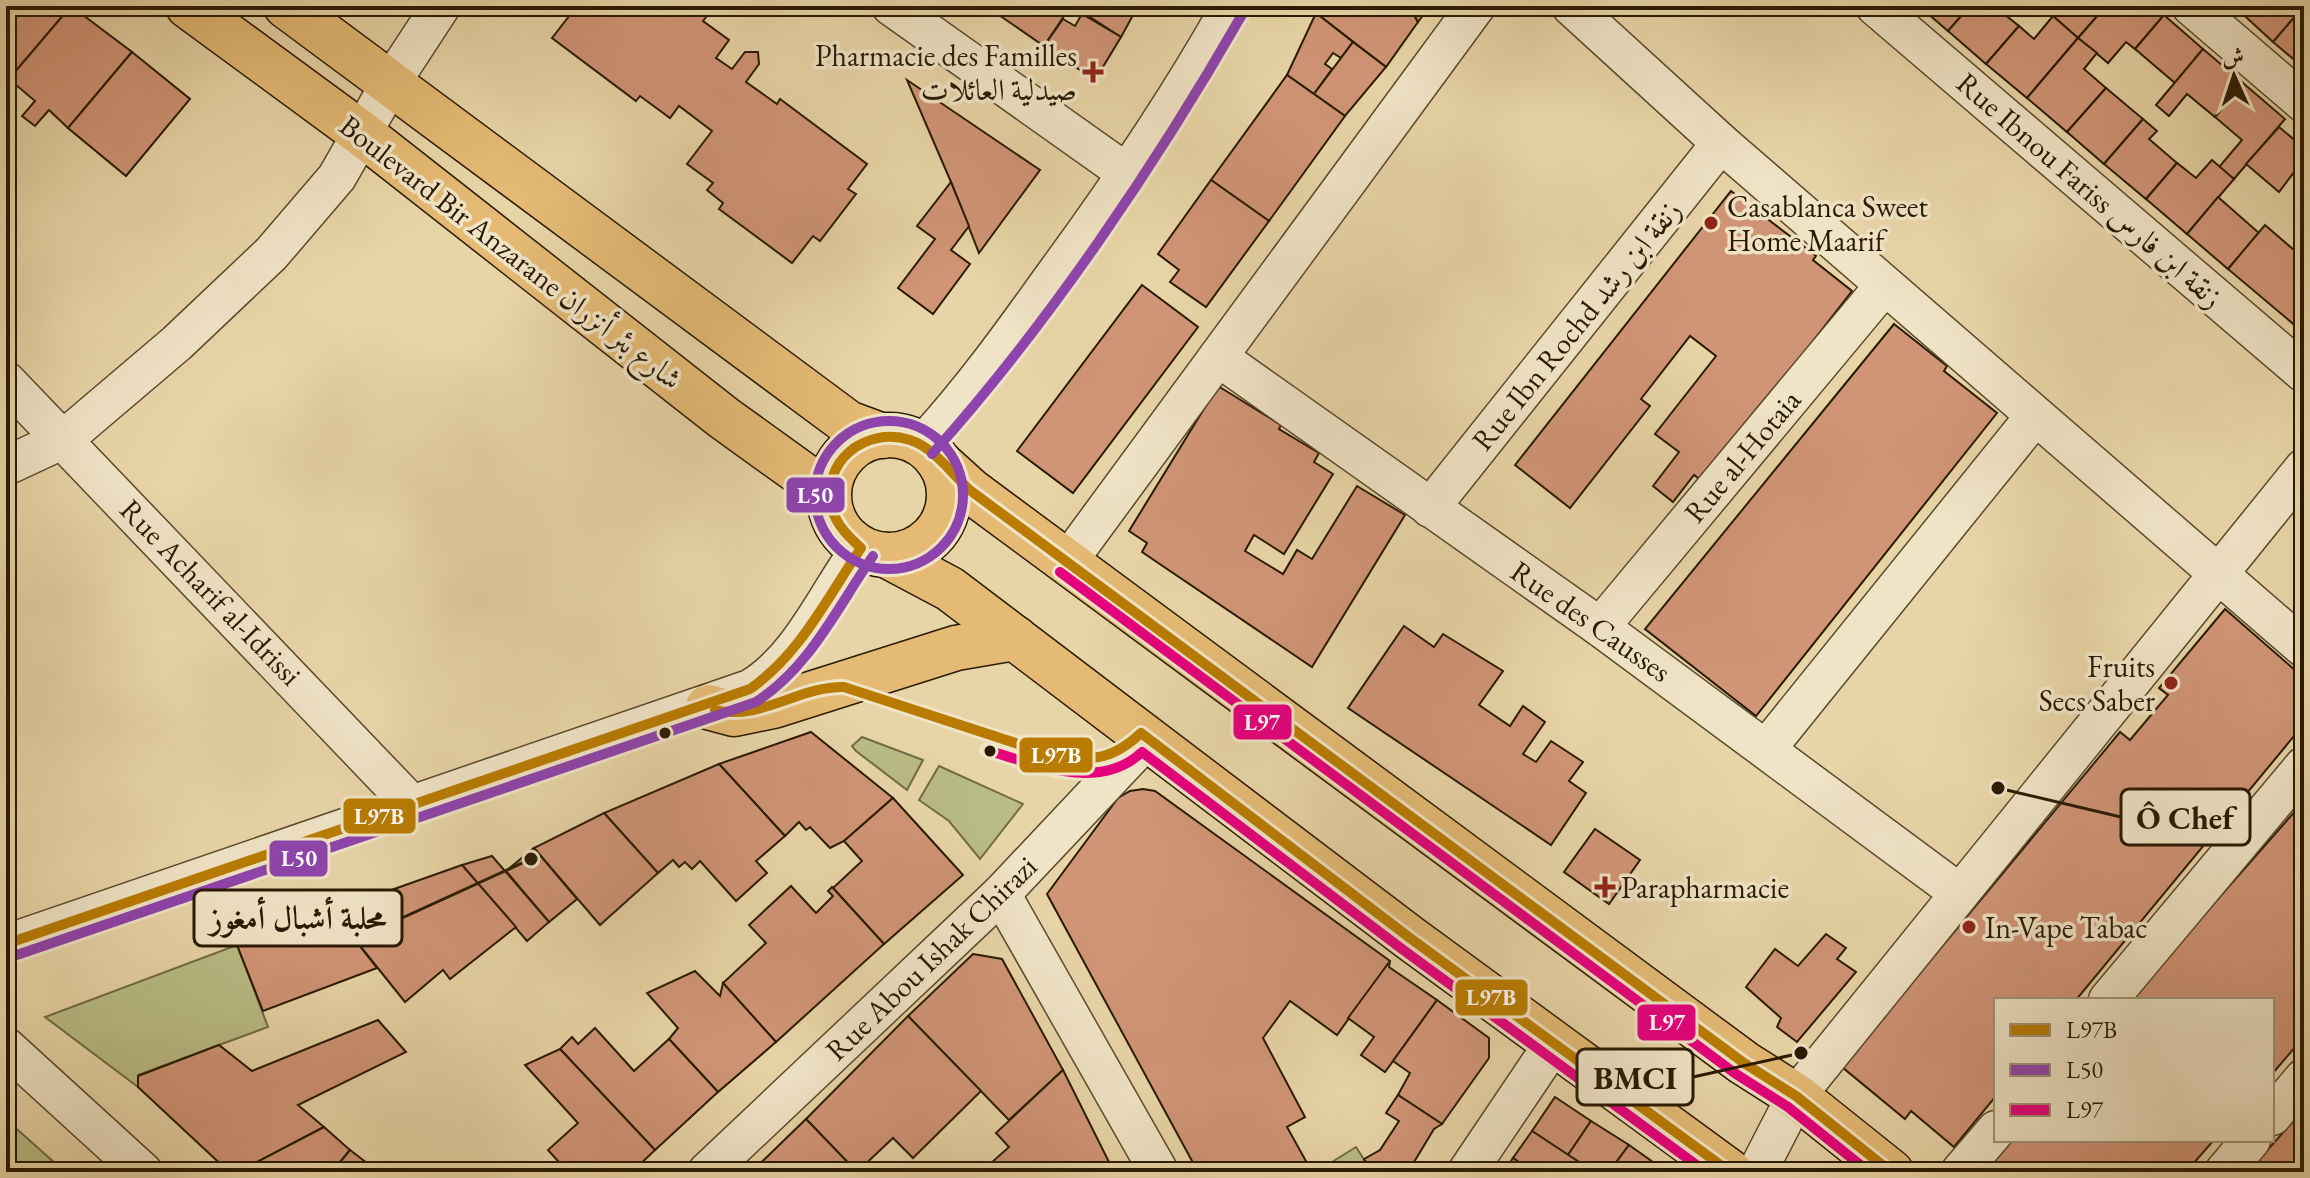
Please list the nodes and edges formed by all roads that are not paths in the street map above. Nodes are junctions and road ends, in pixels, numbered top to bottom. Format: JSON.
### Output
{"nodes":[{"id":1,"x":188,"y":6,"type":"edge"},
{"id":2,"x":286,"y":6,"type":"edge"},
{"id":3,"x":441,"y":6,"type":"edge"},
{"id":4,"x":891,"y":6,"type":"edge"},
{"id":5,"x":1231,"y":6,"type":"edge"},
{"id":6,"x":1476,"y":6,"type":"edge"},
{"id":7,"x":1571,"y":6,"type":"edge"},
{"id":8,"x":1875,"y":6,"type":"edge"},
{"id":9,"x":2191,"y":6,"type":"edge"},
{"id":10,"x":390,"y":84,"type":"junction"},
{"id":11,"x":2304,"y":103,"type":"edge"},
{"id":12,"x":361,"y":133,"type":"junction"},
{"id":13,"x":1721,"y":143,"type":"junction"},
{"id":14,"x":1128,"y":174,"type":"junction"},
{"id":15,"x":1884,"y":286,"type":"junction"},
{"id":16,"x":1218,"y":357,"type":"junction"},
{"id":17,"x":2304,"y":373,"type":"edge"},
{"id":18,"x":6,"y":381,"type":"edge"},
{"id":19,"x":2035,"y":416,"type":"junction"},
{"id":20,"x":64,"y":439,"type":"junction"},
{"id":21,"x":915,"y":448,"type":"junction"},
{"id":22,"x":6,"y":466,"type":"edge"},
{"id":23,"x":2304,"y":468,"type":"edge"},
{"id":24,"x":829,"y":503,"type":"junction"},
{"id":25,"x":1430,"y":508,"type":"junction"},
{"id":26,"x":873,"y":552,"type":"junction"},
{"id":27,"x":1068,"y":561,"type":"junction"},
{"id":28,"x":2219,"y":573,"type":"junction"},
{"id":29,"x":1600,"y":627,"type":"junction"},
{"id":30,"x":1015,"y":638,"type":"junction"},
{"id":31,"x":2304,"y":648,"type":"edge"},
{"id":32,"x":708,"y":707,"type":"junction"},
{"id":33,"x":1148,"y":738,"type":"junction"},
{"id":34,"x":1767,"y":748,"type":"junction"},
{"id":35,"x":2304,"y":766,"type":"edge"},
{"id":36,"x":413,"y":806,"type":"junction"},
{"id":37,"x":1958,"y":892,"type":"junction"},
{"id":38,"x":1001,"y":894,"type":"junction"},
{"id":39,"x":6,"y":944,"type":"edge"},
{"id":40,"x":2110,"y":998,"type":"edge"},
{"id":41,"x":1554,"y":1043,"type":"junction"},
{"id":42,"x":6,"y":1047,"type":"edge"},
{"id":43,"x":2304,"y":1078,"type":"edge"},
{"id":44,"x":1796,"y":1096,"type":"junction"},
{"id":45,"x":2274,"y":1114,"type":"edge"},
{"id":46,"x":1994,"y":1132,"type":"edge"},
{"id":47,"x":2249,"y":1142,"type":"edge"},
{"id":48,"x":143,"y":1172,"type":"edge"},
{"id":49,"x":707,"y":1172,"type":"edge"},
{"id":50,"x":1159,"y":1172,"type":"edge"},
{"id":51,"x":1467,"y":1172,"type":"edge"},
{"id":52,"x":1730,"y":1172,"type":"edge"},
{"id":53,"x":1757,"y":1172,"type":"edge"},
{"id":54,"x":1891,"y":1172,"type":"edge"},
{"id":55,"x":1960,"y":1172,"type":"edge"},
{"id":56,"x":2224,"y":1172,"type":"edge"}],
"edges":[{"from":1,"to":12,"type":"main road","name":"Boulevard Bir Anzarane شارع بئر أنزران"},
{"from":2,"to":10,"type":"main road","name":"Boulevard Bir Anzarane شارع بئر أنزران"},
{"from":3,"to":10,"type":"street"},
{"from":4,"to":14,"type":"street"},
{"from":5,"to":14,"type":"street"},
{"from":6,"to":16,"type":"street"},
{"from":7,"to":13,"type":"street"},
{"from":8,"to":17,"type":"street","name":"Rue Ibnou Fariss زنقة ابن فارس"},
{"from":9,"to":11,"type":"street"},
{"from":10,"to":12,"type":"street"},
{"from":10,"to":21,"type":"main road","name":"Boulevard Bir Anzarane شارع بئر أنزران"},
{"from":12,"to":20,"type":"street"},
{"from":12,"to":24,"type":"main road","name":"Boulevard Bir Anzarane شارع بئر أنزران"},
{"from":13,"to":15,"type":"street"},
{"from":13,"to":25,"type":"street","name":"Rue Ibn Rochd زنقة ابن رشد"},
{"from":14,"to":21,"type":"street"},
{"from":15,"to":19,"type":"street"},
{"from":15,"to":29,"type":"street","name":"Rue al-Hotaia"},
{"from":16,"to":25,"type":"street","name":"Rue des Causses"},
{"from":16,"to":27,"type":"street"},
{"from":18,"to":20,"type":"street","name":"Rue Acharif al-Idrissi"},
{"from":19,"to":28,"type":"street"},
{"from":19,"to":34,"type":"street"},
{"from":20,"to":22,"type":"street"},
{"from":20,"to":36,"type":"street","name":"Rue Acharif al-Idrissi"},
{"from":21,"to":24,"type":"main road"},
{"from":21,"to":26,"type":"main road"},
{"from":21,"to":27,"type":"main road","name":"Boulevard Bir Anzarane شارع بئر أنزران"},
{"from":23,"to":28,"type":"street"},
{"from":24,"to":26,"type":"main road"},
{"from":25,"to":29,"type":"street","name":"Rue des Causses"},
{"from":26,"to":30,"type":"main road"},
{"from":26,"to":32,"type":"street"},
{"from":27,"to":44,"type":"main road","name":"Boulevard Bir Anzarane شارع بئر أنزران"},
{"from":28,"to":31,"type":"street"},
{"from":28,"to":37,"type":"street"},
{"from":29,"to":34,"type":"street","name":"Rue des Causses"},
{"from":30,"to":32,"type":"main road"},
{"from":30,"to":33,"type":"main road"},
{"from":32,"to":36,"type":"street"},
{"from":33,"to":38,"type":"street","name":"Rue Abou Ishak Chirazi"},
{"from":33,"to":41,"type":"main road"},
{"from":34,"to":37,"type":"street","name":"Rue des Causses"},
{"from":35,"to":40,"type":"street"},
{"from":36,"to":39,"type":"street"},
{"from":37,"to":44,"type":"street"},
{"from":38,"to":49,"type":"street","name":"Rue Abou Ishak Chirazi"},
{"from":38,"to":50,"type":"street"},
{"from":41,"to":51,"type":"street"},
{"from":41,"to":52,"type":"main road"},
{"from":42,"to":48,"type":"street"},
{"from":43,"to":45,"type":"street"},
{"from":44,"to":53,"type":"street"},
{"from":44,"to":54,"type":"main road","name":"Boulevard Bir Anzarane شارع بئر أنزران"},
{"from":46,"to":55,"type":"street"},
{"from":47,"to":56,"type":"street"}]}
